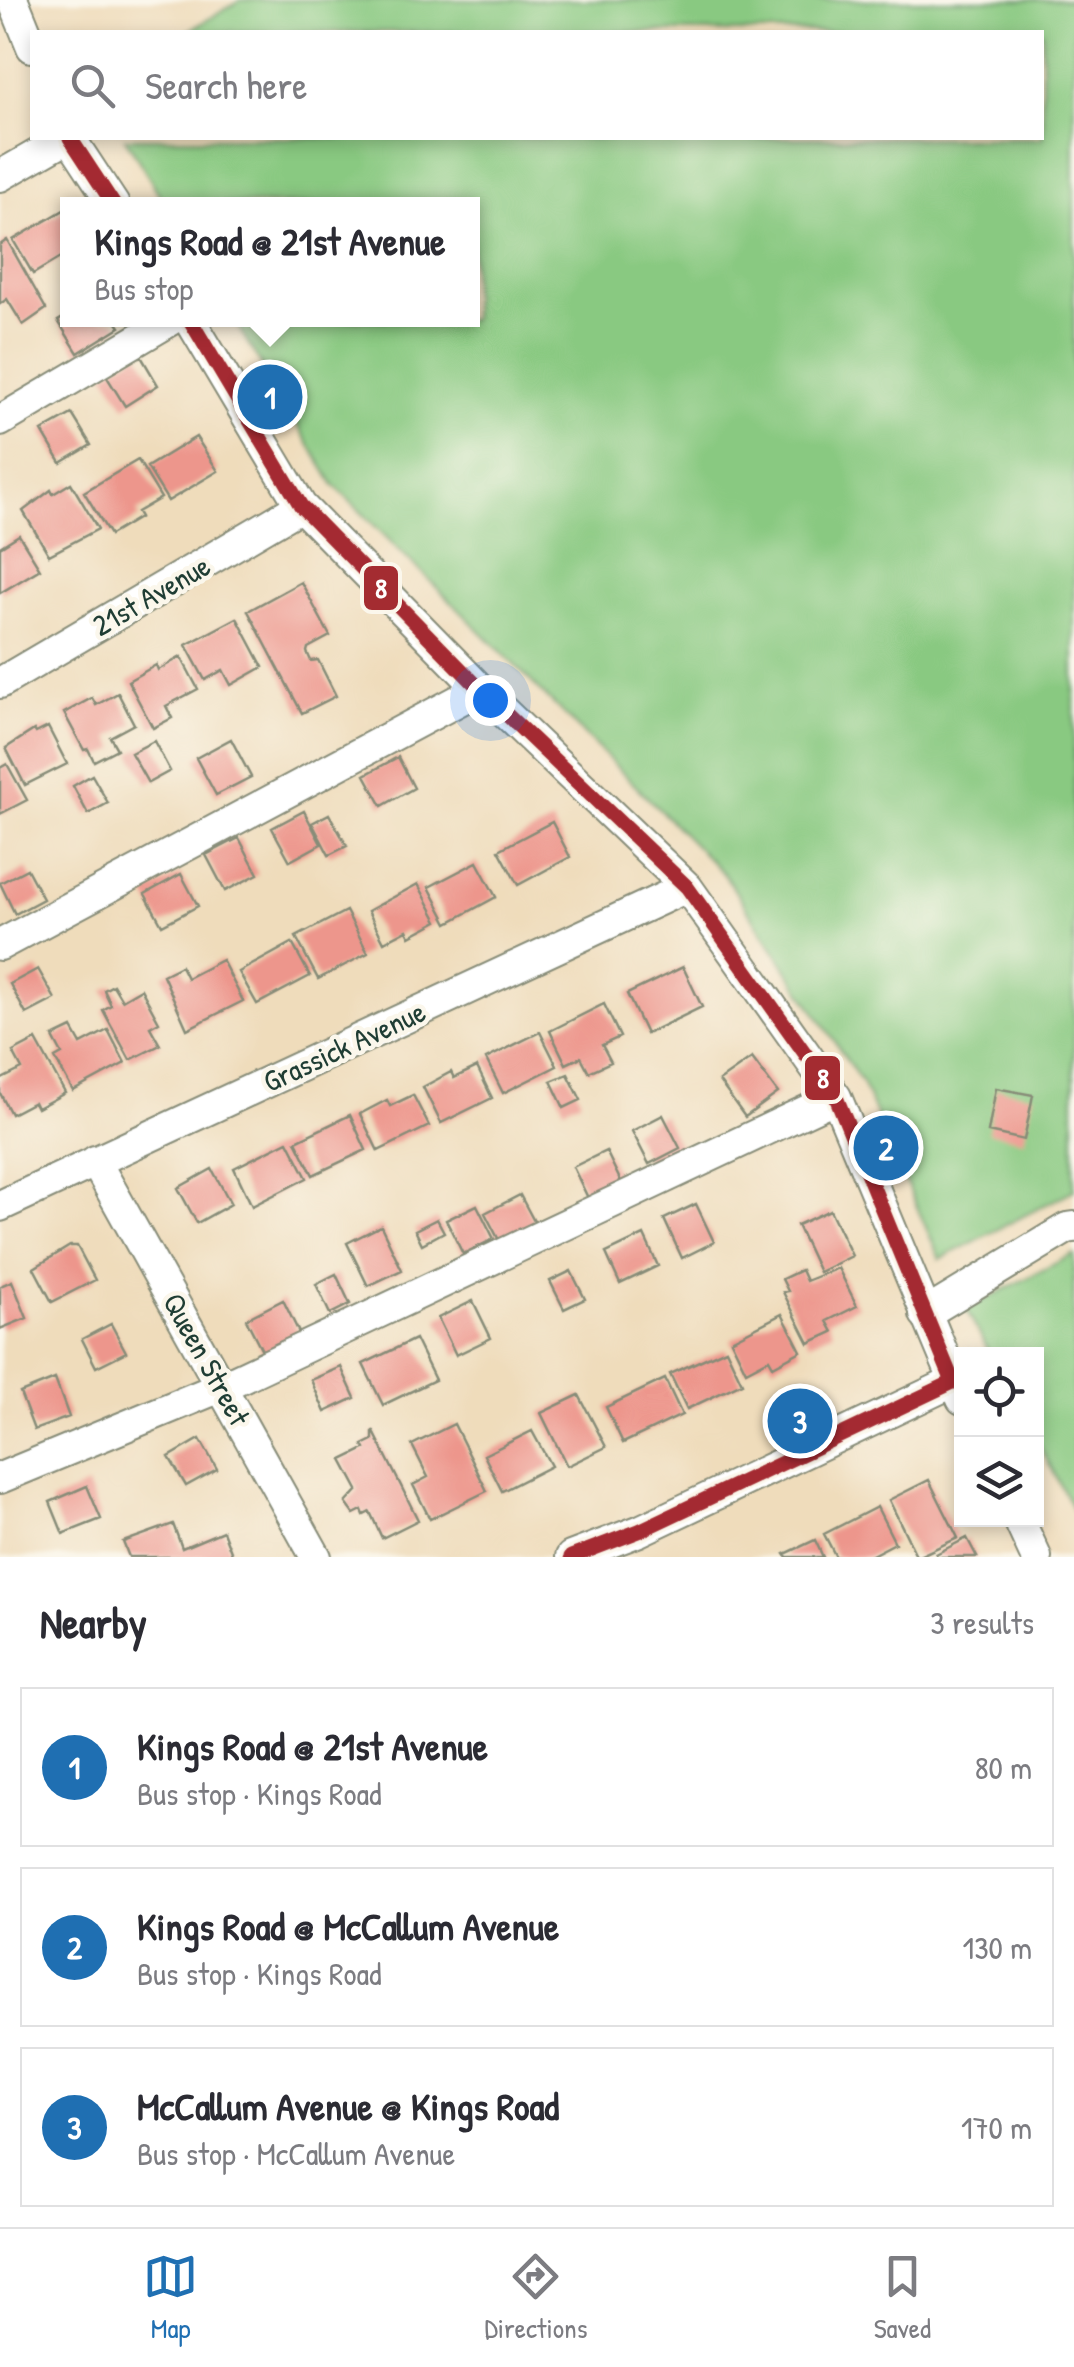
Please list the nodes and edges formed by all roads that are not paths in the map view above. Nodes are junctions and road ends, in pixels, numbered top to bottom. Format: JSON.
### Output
{"nodes":[{"id":1,"x":13,"y":0,"type":"edge"},
{"id":2,"x":30,"y":42,"type":"edge"},
{"id":3,"x":64,"y":140,"type":"edge"},
{"id":4,"x":69,"y":140,"type":"edge"},
{"id":5,"x":0,"y":176,"type":"edge"},
{"id":6,"x":109,"y":197,"type":"edge"},
{"id":7,"x":159,"y":327,"type":"edge"},
{"id":8,"x":194,"y":327,"type":"edge"},
{"id":9,"x":0,"y":422,"type":"edge"},
{"id":10,"x":301,"y":506,"type":"junction"},
{"id":11,"x":0,"y":683,"type":"edge"},
{"id":12,"x":480,"y":689,"type":"junction"},
{"id":13,"x":688,"y":886,"type":"junction"},
{"id":14,"x":0,"y":945,"type":"edge"},
{"id":15,"x":836,"y":1097,"type":"junction"},
{"id":16,"x":94,"y":1161,"type":"junction"},
{"id":17,"x":0,"y":1206,"type":"edge"},
{"id":18,"x":1074,"y":1227,"type":"edge"},
{"id":19,"x":925,"y":1314,"type":"junction"},
{"id":20,"x":954,"y":1383,"type":"edge"},
{"id":21,"x":222,"y":1386,"type":"junction"},
{"id":22,"x":954,"y":1391,"type":"edge"},
{"id":23,"x":0,"y":1478,"type":"edge"},
{"id":24,"x":1021,"y":1527,"type":"edge"},
{"id":25,"x":316,"y":1557,"type":"edge"},
{"id":26,"x":571,"y":1557,"type":"edge"},
{"id":27,"x":1036,"y":1557,"type":"edge"}],
"edges":[{"from":1,"to":2,"type":"street"},
{"from":3,"to":5,"type":"street"},
{"from":4,"to":6,"type":"street"},
{"from":7,"to":9,"type":"street"},
{"from":8,"to":10,"type":"street"},
{"from":10,"to":11,"type":"street","name":"21st Avenue"},
{"from":10,"to":12,"type":"street"},
{"from":12,"to":13,"type":"street"},
{"from":12,"to":14,"type":"street"},
{"from":13,"to":15,"type":"street"},
{"from":13,"to":16,"type":"street","name":"Grassick Avenue"},
{"from":15,"to":19,"type":"street"},
{"from":15,"to":21,"type":"street"},
{"from":16,"to":17,"type":"street","name":"Grassick Avenue"},
{"from":16,"to":21,"type":"street","name":"Queen Street"},
{"from":18,"to":19,"type":"street"},
{"from":19,"to":20,"type":"street"},
{"from":21,"to":23,"type":"street"},
{"from":21,"to":25,"type":"street","name":"Queen Street"},
{"from":22,"to":26,"type":"street"},
{"from":24,"to":27,"type":"street"}]}
